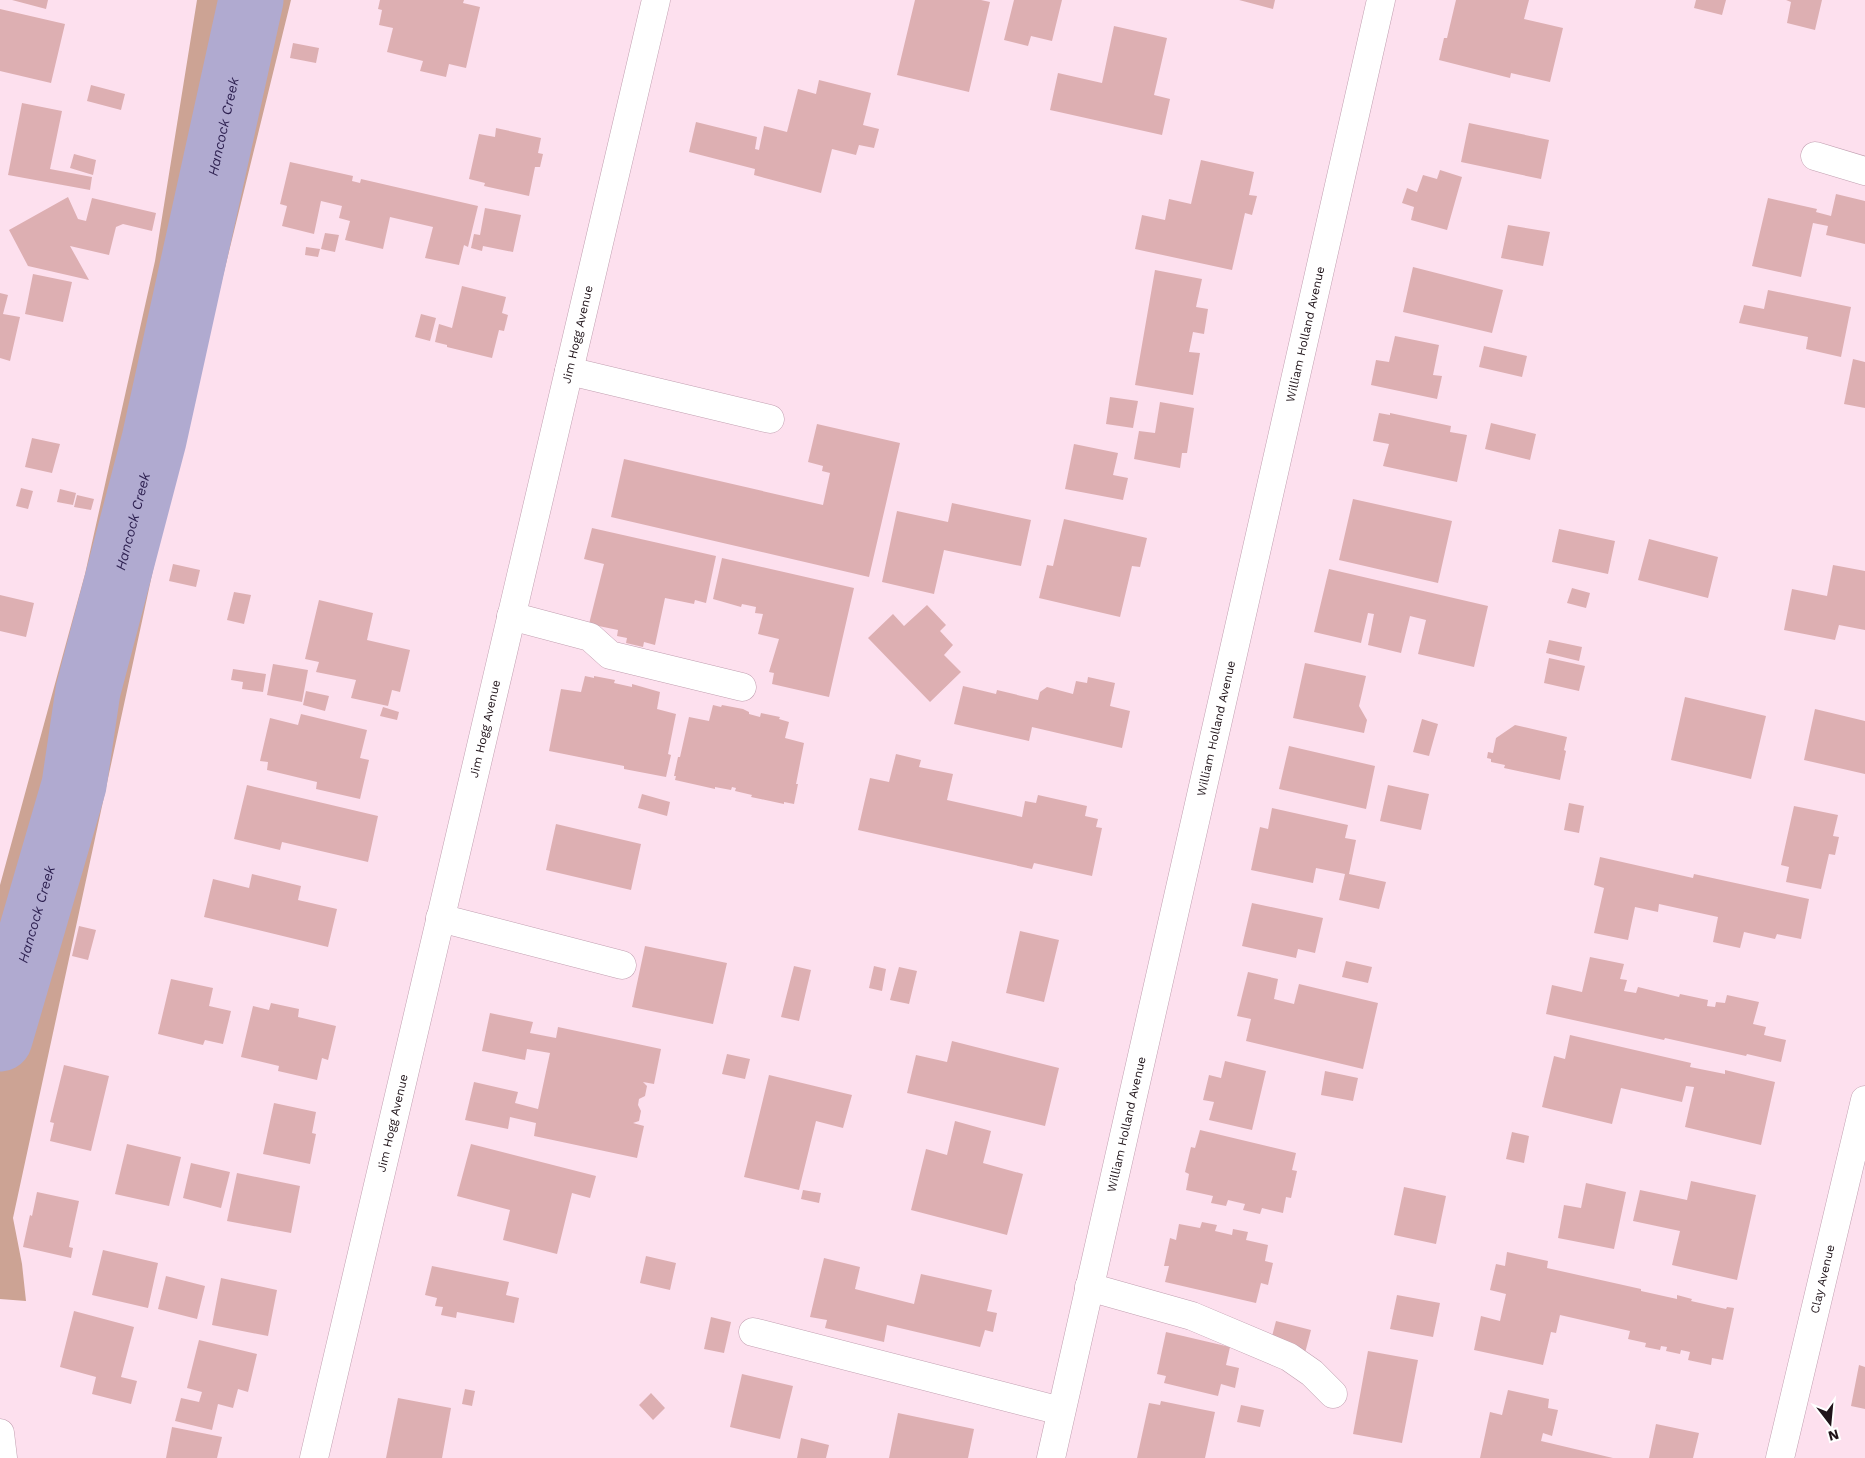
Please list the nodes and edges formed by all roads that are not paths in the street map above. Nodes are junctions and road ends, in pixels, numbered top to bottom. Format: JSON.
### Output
{"nodes":[{"id":1,"x":656,"y":0,"type":"edge"},
{"id":2,"x":1381,"y":0,"type":"edge"},
{"id":3,"x":1815,"y":156,"type":"dead end"},
{"id":4,"x":1865,"y":171,"type":"edge"},
{"id":5,"x":569,"y":371,"type":"junction"},
{"id":6,"x":770,"y":419,"type":"dead end"},
{"id":7,"x":511,"y":616,"type":"junction"},
{"id":8,"x":742,"y":687,"type":"dead end"},
{"id":9,"x":440,"y":918,"type":"junction"},
{"id":10,"x":622,"y":965,"type":"dead end"},
{"id":11,"x":1865,"y":1100,"type":"edge"},
{"id":12,"x":1855,"y":1190,"type":"edge"},
{"id":13,"x":1090,"y":1287,"type":"junction"},
{"id":14,"x":753,"y":1332,"type":"dead end"},
{"id":15,"x":1333,"y":1394,"type":"dead end"},
{"id":16,"x":1061,"y":1411,"type":"junction"},
{"id":17,"x":0,"y":1434,"type":"edge"},
{"id":18,"x":3,"y":1458,"type":"edge"},
{"id":19,"x":314,"y":1458,"type":"edge"},
{"id":20,"x":1051,"y":1458,"type":"edge"},
{"id":21,"x":1780,"y":1458,"type":"edge"}],
"edges":[{"from":1,"to":5,"type":"street","name":"Jim Hogg Avenue"},
{"from":2,"to":13,"type":"street","name":"William Holland Avenue"},
{"from":3,"to":4,"type":"street"},
{"from":5,"to":6,"type":"street"},
{"from":5,"to":7,"type":"street","name":"Jim Hogg Avenue"},
{"from":7,"to":8,"type":"street"},
{"from":7,"to":9,"type":"street","name":"Jim Hogg Avenue"},
{"from":9,"to":10,"type":"street"},
{"from":9,"to":19,"type":"street","name":"Jim Hogg Avenue"},
{"from":11,"to":12,"type":"street","name":"Clay Avenue"},
{"from":12,"to":21,"type":"street","name":"Clay Avenue"},
{"from":13,"to":15,"type":"street"},
{"from":13,"to":16,"type":"street","name":"William Holland Avenue"},
{"from":14,"to":16,"type":"street"},
{"from":16,"to":20,"type":"street","name":"William Holland Avenue"},
{"from":17,"to":18,"type":"street"}]}
